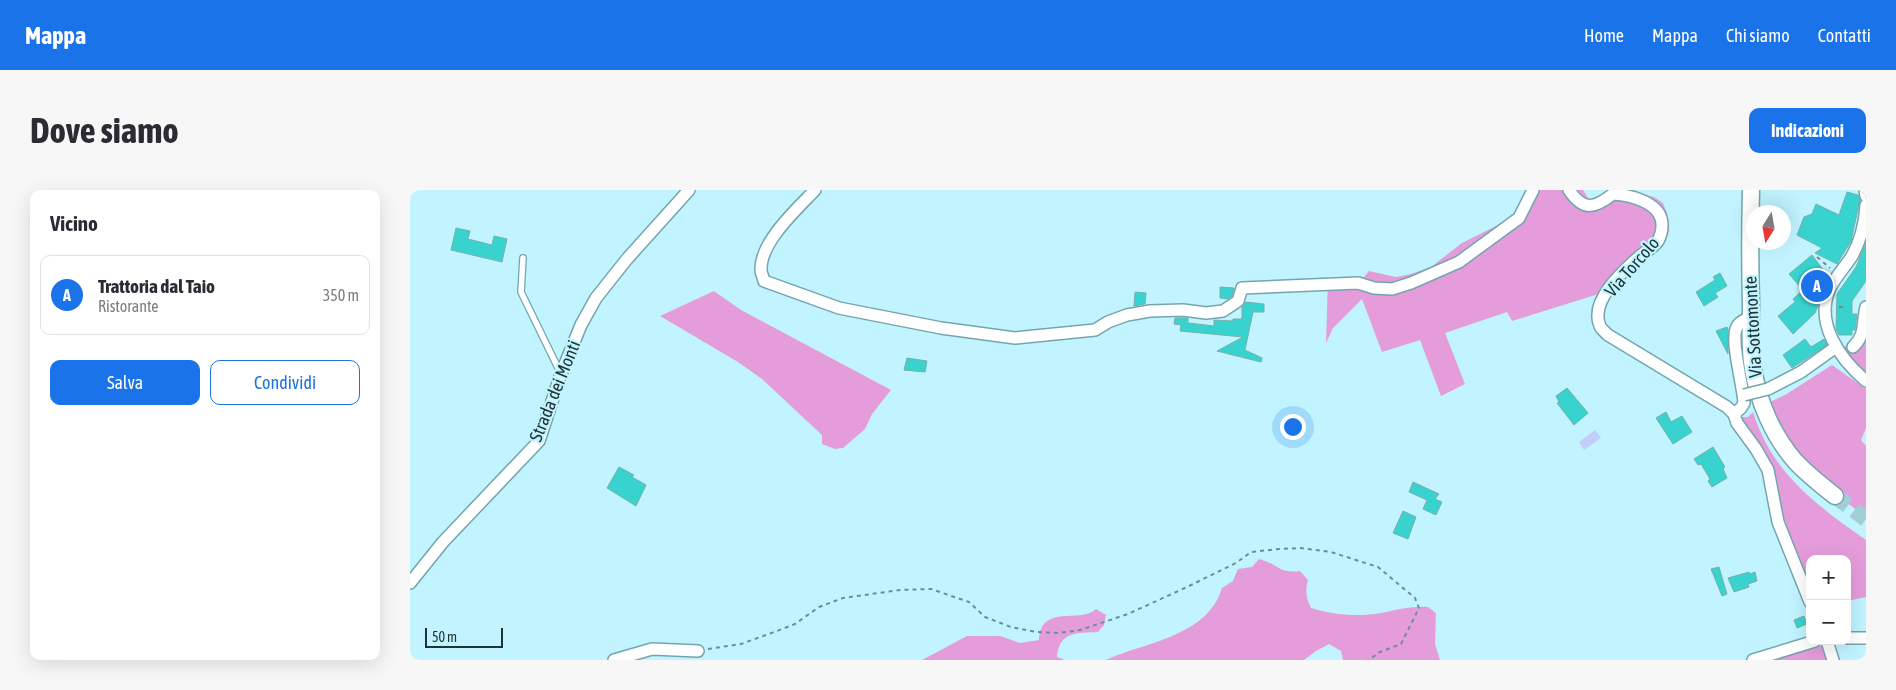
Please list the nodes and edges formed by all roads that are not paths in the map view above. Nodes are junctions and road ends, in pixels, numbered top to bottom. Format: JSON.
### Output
{"nodes":[{"id":1,"x":689,"y":190,"type":"edge"},
{"id":2,"x":815,"y":190,"type":"edge"},
{"id":3,"x":1533,"y":190,"type":"edge"},
{"id":4,"x":1569,"y":190,"type":"edge"},
{"id":5,"x":1751,"y":190,"type":"edge"},
{"id":6,"x":1865,"y":190,"type":"edge"},
{"id":7,"x":1866,"y":196,"type":"edge"},
{"id":8,"x":1866,"y":205,"type":"edge"},
{"id":9,"x":523,"y":258,"type":"dead end"},
{"id":10,"x":1866,"y":307,"type":"edge"},
{"id":11,"x":1751,"y":317,"type":"junction"},
{"id":12,"x":1836,"y":347,"type":"junction"},
{"id":13,"x":1853,"y":347,"type":"dead end"},
{"id":14,"x":561,"y":374,"type":"junction"},
{"id":15,"x":1866,"y":381,"type":"edge"},
{"id":16,"x":1744,"y":395,"type":"junction"},
{"id":17,"x":1734,"y":414,"type":"junction"},
{"id":18,"x":1835,"y":496,"type":"tunnel mouth"},
{"id":19,"x":410,"y":584,"type":"edge"},
{"id":20,"x":1809,"y":600,"type":"edge"},
{"id":21,"x":1851,"y":638,"type":"edge"},
{"id":22,"x":1866,"y":638,"type":"edge"},
{"id":23,"x":1806,"y":644,"type":"edge"},
{"id":24,"x":1828,"y":645,"type":"edge"},
{"id":25,"x":698,"y":651,"type":"road end"},
{"id":26,"x":614,"y":660,"type":"edge"},
{"id":27,"x":1753,"y":660,"type":"edge"},
{"id":28,"x":1833,"y":660,"type":"edge"}],
"edges":[{"from":1,"to":14,"type":"street","name":"Strada dei Monti"},
{"from":2,"to":3,"type":"street"},
{"from":4,"to":17,"type":"street","name":"Via Torcolo"},
{"from":5,"to":11,"type":"main road","name":"Via Sottomonte"},
{"from":6,"to":7,"type":"street"},
{"from":8,"to":12,"type":"street"},
{"from":9,"to":14,"type":"lane"},
{"from":10,"to":13,"type":"street"},
{"from":11,"to":16,"type":"street"},
{"from":11,"to":18,"type":"main road","name":"Via Sottomonte"},
{"from":12,"to":15,"type":"street"},
{"from":12,"to":16,"type":"street","bridge":true},
{"from":14,"to":19,"type":"street","name":"Strada dei Monti"},
{"from":16,"to":17,"type":"street"},
{"from":17,"to":20,"type":"street","name":"Via Torcolo"},
{"from":21,"to":22,"type":"street"},
{"from":23,"to":27,"type":"street"},
{"from":24,"to":28,"type":"street"},
{"from":25,"to":26,"type":"street"}]}
